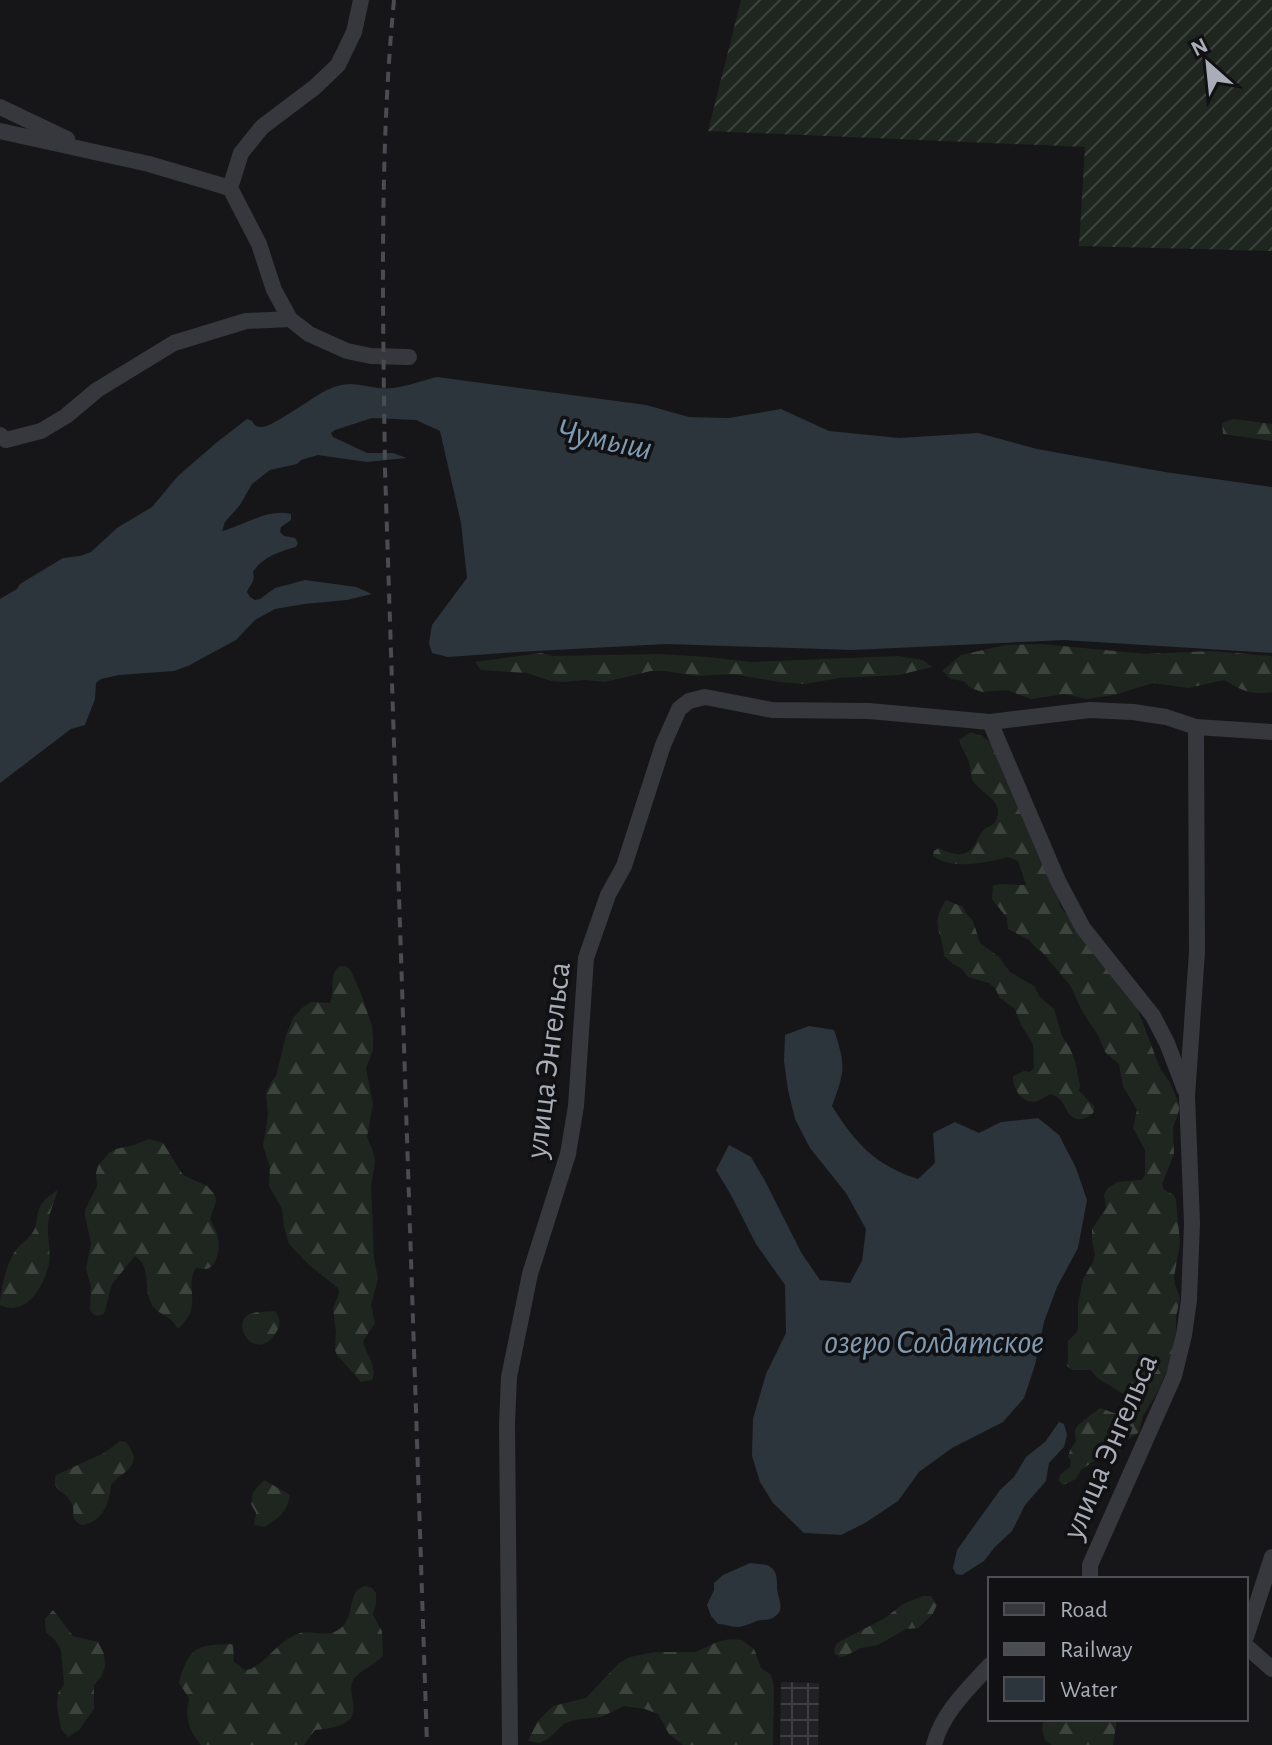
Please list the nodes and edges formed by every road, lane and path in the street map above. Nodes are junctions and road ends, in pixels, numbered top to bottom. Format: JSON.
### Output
{"nodes":[{"id":1,"x":361,"y":0,"type":"edge"},
{"id":2,"x":0,"y":107,"type":"edge"},
{"id":3,"x":0,"y":131,"type":"edge"},
{"id":4,"x":93,"y":151,"type":"junction"},
{"id":5,"x":230,"y":188,"type":"junction"},
{"id":6,"x":290,"y":319,"type":"junction"},
{"id":7,"x":409,"y":357,"type":"dead end"},
{"id":8,"x":0,"y":435,"type":"edge"},
{"id":9,"x":990,"y":722,"type":"junction"},
{"id":10,"x":1196,"y":727,"type":"junction"},
{"id":11,"x":1272,"y":732,"type":"edge"},
{"id":12,"x":1187,"y":1096,"type":"junction"},
{"id":13,"x":1272,"y":1557,"type":"edge"},
{"id":14,"x":1090,"y":1577,"type":"edge"},
{"id":15,"x":1248,"y":1631,"type":"edge"},
{"id":16,"x":1248,"y":1648,"type":"edge"},
{"id":17,"x":988,"y":1667,"type":"edge"},
{"id":18,"x":1272,"y":1669,"type":"edge"},
{"id":19,"x":510,"y":1745,"type":"edge"},
{"id":20,"x":934,"y":1745,"type":"edge"}],
"edges":[{"from":1,"to":5,"type":"street"},
{"from":2,"to":4,"type":"street"},
{"from":3,"to":4,"type":"street"},
{"from":4,"to":5,"type":"street"},
{"from":5,"to":6,"type":"street"},
{"from":6,"to":7,"type":"street"},
{"from":6,"to":8,"type":"street"},
{"from":9,"to":10,"type":"street","name":"улица Энгельса"},
{"from":9,"to":12,"type":"street","name":"улица Энгельса"},
{"from":9,"to":19,"type":"street","name":"улица Энгельса"},
{"from":10,"to":11,"type":"street","name":"улица Энгельса"},
{"from":10,"to":12,"type":"street","name":"улица Энгельса"},
{"from":12,"to":14,"type":"street","name":"улица Энгельса"},
{"from":13,"to":15,"type":"street"},
{"from":16,"to":18,"type":"street"},
{"from":17,"to":20,"type":"street"}]}
